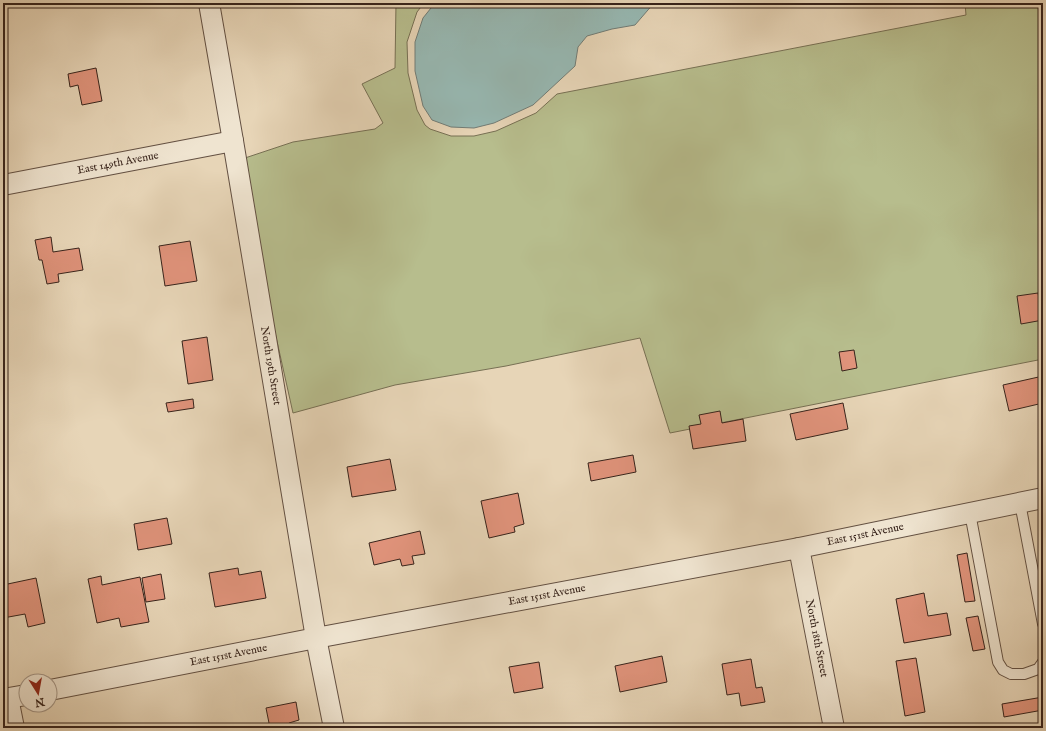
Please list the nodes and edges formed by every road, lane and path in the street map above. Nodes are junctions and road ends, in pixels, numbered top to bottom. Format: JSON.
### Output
{"nodes":[{"id":1,"x":209,"y":3,"type":"edge"},
{"id":2,"x":233,"y":140,"type":"junction"},
{"id":3,"x":3,"y":185,"type":"edge"},
{"id":4,"x":1043,"y":498,"type":"edge"},
{"id":5,"x":1020,"y":503,"type":"junction"},
{"id":6,"x":970,"y":513,"type":"junction"},
{"id":7,"x":799,"y":548,"type":"junction"},
{"id":8,"x":1043,"y":624,"type":"edge"},
{"id":9,"x":316,"y":638,"type":"junction"},
{"id":10,"x":1043,"y":662,"type":"edge"},
{"id":11,"x":58,"y":688,"type":"edge"},
{"id":12,"x":12,"y":697,"type":"edge"},
{"id":13,"x":14,"y":728,"type":"edge"},
{"id":14,"x":334,"y":728,"type":"edge"},
{"id":15,"x":834,"y":728,"type":"edge"}],
"edges":[{"from":1,"to":2,"type":"street","name":"North 19th Street"},
{"from":2,"to":3,"type":"street","name":"East 149th Avenue"},
{"from":2,"to":9,"type":"street","name":"North 19th Street"},
{"from":4,"to":5,"type":"street","name":"East 151st Avenue"},
{"from":5,"to":6,"type":"street","name":"East 151st Avenue"},
{"from":5,"to":8,"type":"lane"},
{"from":6,"to":7,"type":"street","name":"East 151st Avenue"},
{"from":6,"to":10,"type":"lane"},
{"from":7,"to":9,"type":"street","name":"East 151st Avenue"},
{"from":7,"to":15,"type":"street","name":"North 18th Street"},
{"from":9,"to":11,"type":"street","name":"East 151st Avenue"},
{"from":9,"to":14,"type":"street","name":"North 19th Street"},
{"from":12,"to":13,"type":"street"}]}
